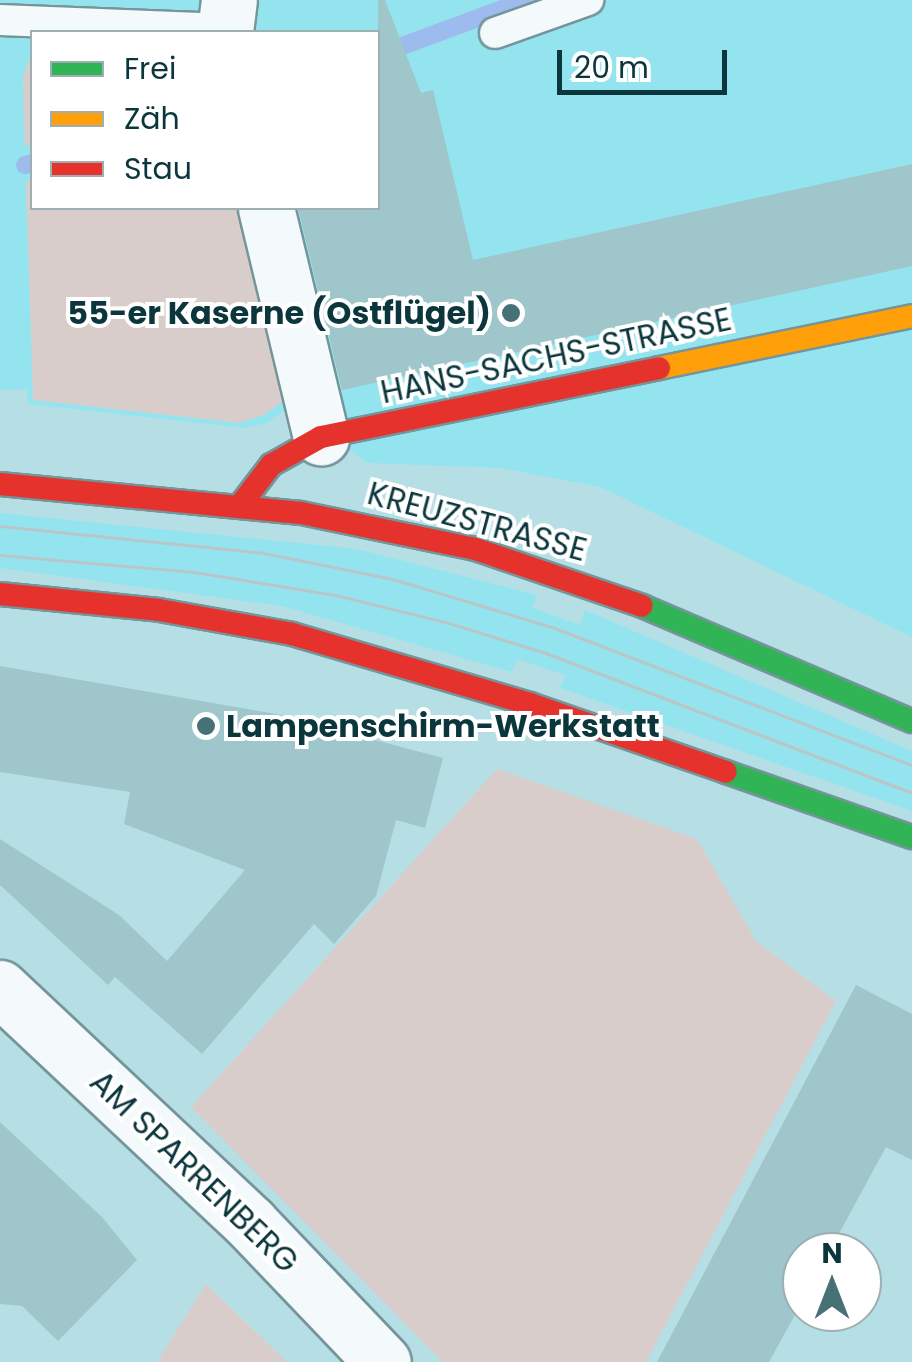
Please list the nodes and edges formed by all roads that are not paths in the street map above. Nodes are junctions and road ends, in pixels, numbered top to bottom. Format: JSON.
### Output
{"nodes":[{"id":1,"x":588,"y":0,"type":"edge"},
{"id":2,"x":0,"y":20,"type":"edge"},
{"id":3,"x":226,"y":21,"type":"edge"},
{"id":4,"x":496,"y":33,"type":"dead end"},
{"id":5,"x":266,"y":210,"type":"edge"},
{"id":6,"x":912,"y":316,"type":"edge"},
{"id":7,"x":321,"y":437,"type":"junction"},
{"id":8,"x":0,"y":484,"type":"edge"},
{"id":9,"x":239,"y":506,"type":"junction"},
{"id":10,"x":0,"y":594,"type":"edge"},
{"id":11,"x":912,"y":721,"type":"edge"},
{"id":12,"x":912,"y":837,"type":"edge"},
{"id":13,"x":0,"y":988,"type":"edge"},
{"id":14,"x":382,"y":1362,"type":"edge"}],
"edges":[{"from":1,"to":4,"type":"lane"},
{"from":2,"to":3,"type":"lane"},
{"from":5,"to":7,"type":"street"},
{"from":6,"to":7,"type":"main road","name":"HANS-SACHS-STRASSE"},
{"from":7,"to":9,"type":"main road","name":"HANS-SACHS-STRASSE"},
{"from":8,"to":9,"type":"main road","name":"KREUZSTRASSE"},
{"from":9,"to":11,"type":"main road","name":"KREUZSTRASSE"},
{"from":10,"to":12,"type":"main road"},
{"from":13,"to":14,"type":"street","name":"AM SPARRENBERG"}]}
